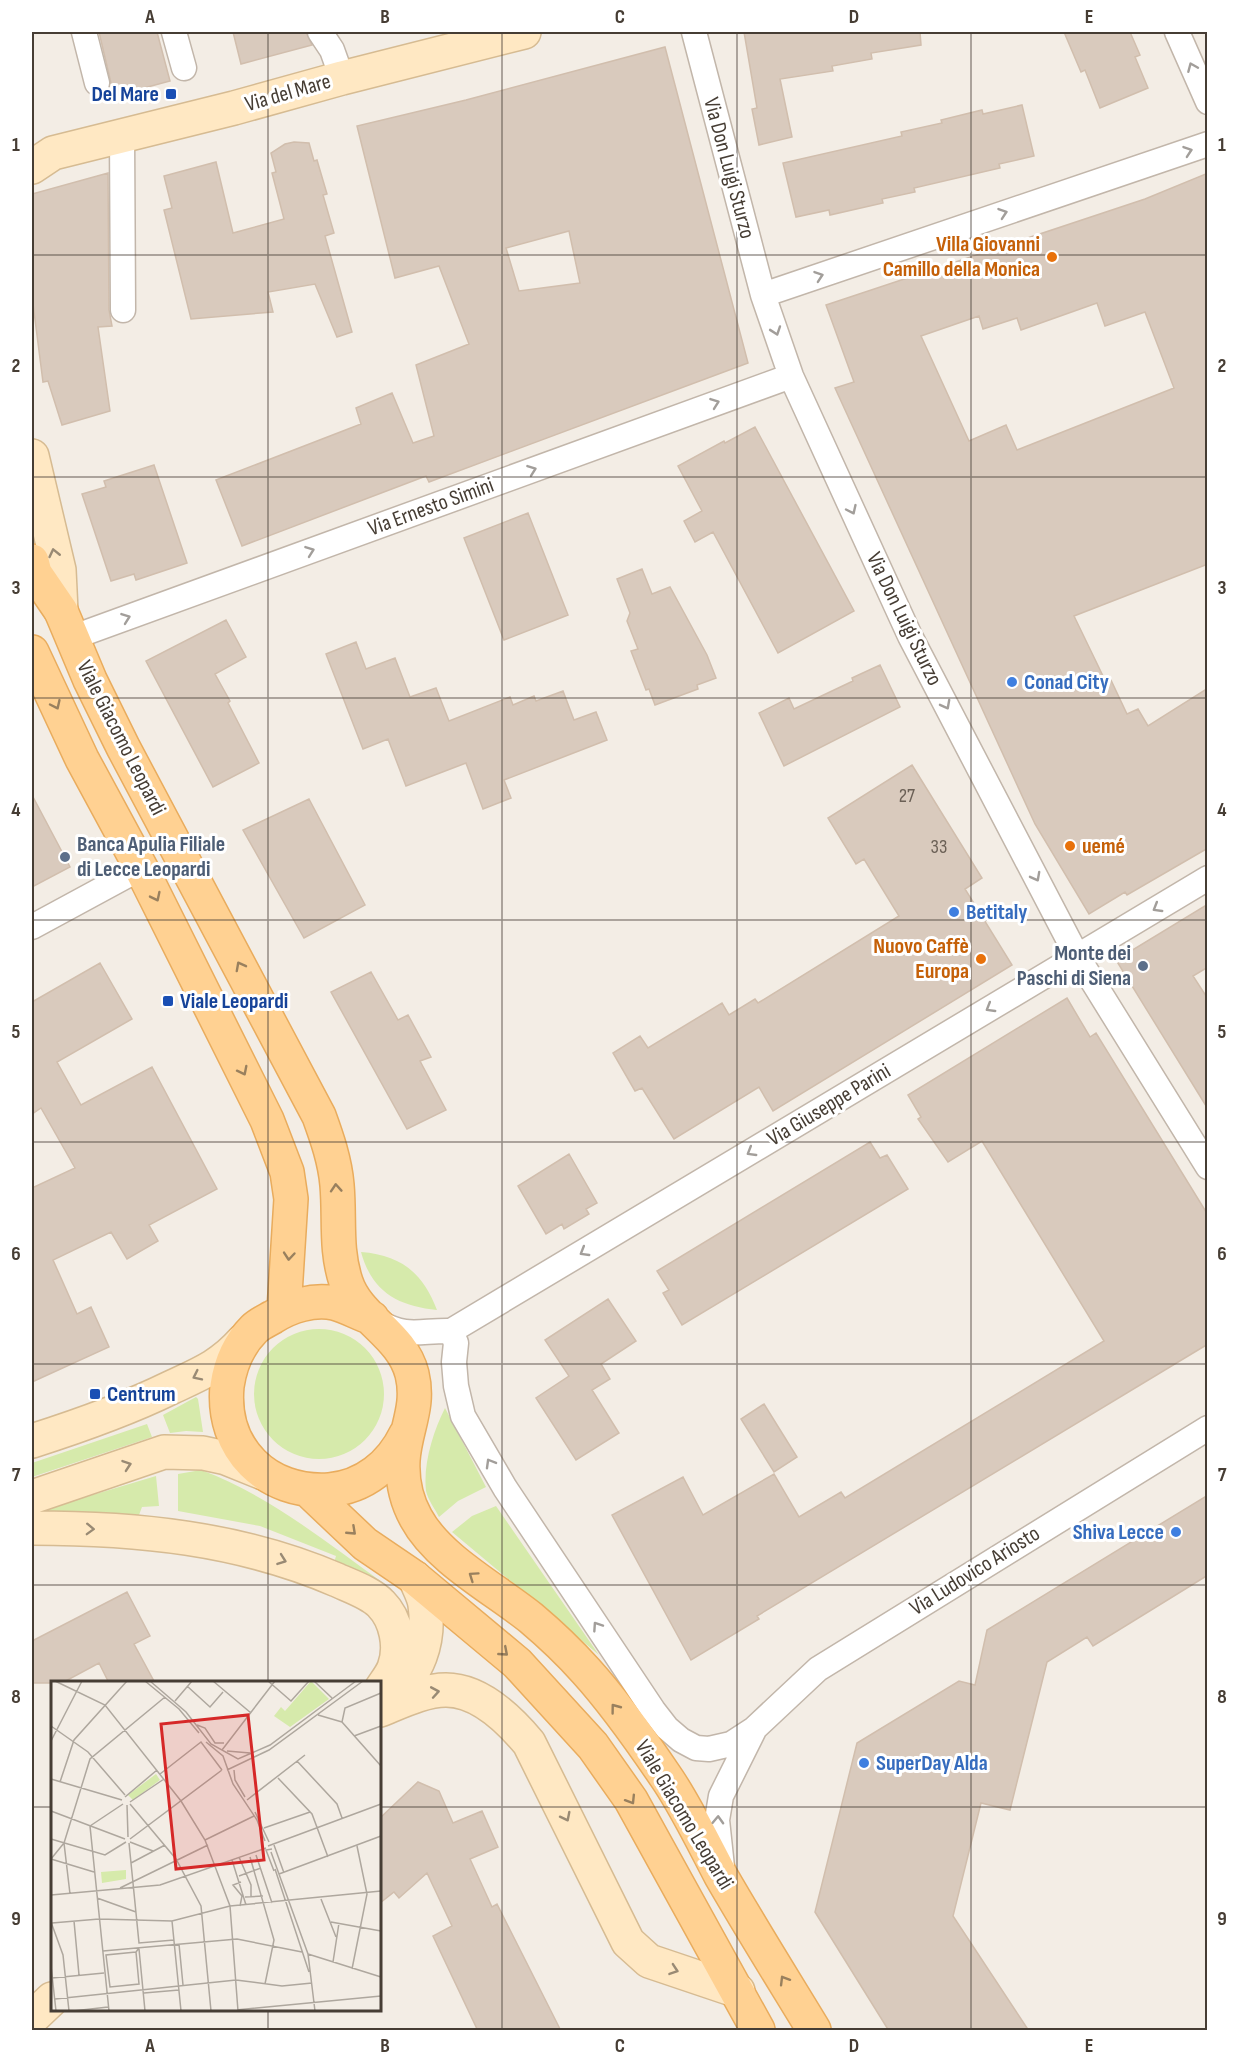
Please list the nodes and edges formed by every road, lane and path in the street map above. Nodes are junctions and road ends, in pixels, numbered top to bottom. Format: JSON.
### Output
{"nodes":[{"id":1,"x":84,"y":32,"type":"edge"},
{"id":2,"x":174,"y":32,"type":"edge"},
{"id":3,"x":320,"y":32,"type":"edge"},
{"id":4,"x":524,"y":32,"type":"edge"},
{"id":5,"x":694,"y":32,"type":"edge"},
{"id":6,"x":1177,"y":32,"type":"edge"},
{"id":7,"x":444,"y":41,"type":"edge"},
{"id":8,"x":184,"y":68,"type":"dead end"},
{"id":9,"x":342,"y":78,"type":"junction"},
{"id":10,"x":97,"y":83,"type":"dead end"},
{"id":11,"x":1208,"y":102,"type":"edge"},
{"id":12,"x":122,"y":135,"type":"junction"},
{"id":13,"x":1208,"y":144,"type":"edge"},
{"id":14,"x":39,"y":156,"type":"edge"},
{"id":15,"x":763,"y":295,"type":"junction"},
{"id":16,"x":123,"y":309,"type":"dead end"},
{"id":17,"x":791,"y":376,"type":"junction"},
{"id":18,"x":32,"y":456,"type":"edge"},
{"id":19,"x":32,"y":561,"type":"edge"},
{"id":20,"x":66,"y":625,"type":"junction"},
{"id":21,"x":32,"y":652,"type":"edge"},
{"id":22,"x":141,"y":868,"type":"junction"},
{"id":23,"x":1208,"y":878,"type":"edge"},
{"id":24,"x":32,"y":927,"type":"edge"},
{"id":25,"x":1077,"y":956,"type":"junction"},
{"id":26,"x":1208,"y":1167,"type":"edge"},
{"id":27,"x":284,"y":1310,"type":"junction"},
{"id":28,"x":374,"y":1319,"type":"junction"},
{"id":29,"x":451,"y":1331,"type":"junction"},
{"id":30,"x":243,"y":1341,"type":"junction"},
{"id":31,"x":412,"y":1422,"type":"junction"},
{"id":32,"x":1208,"y":1428,"type":"edge"},
{"id":33,"x":32,"y":1441,"type":"edge"},
{"id":34,"x":263,"y":1473,"type":"junction"},
{"id":35,"x":309,"y":1491,"type":"junction"},
{"id":36,"x":32,"y":1497,"type":"edge"},
{"id":37,"x":32,"y":1528,"type":"edge"},
{"id":38,"x":415,"y":1578,"type":"junction"},
{"id":39,"x":381,"y":1689,"type":"edge"},
{"id":40,"x":381,"y":1702,"type":"edge"},
{"id":41,"x":381,"y":1710,"type":"edge"},
{"id":42,"x":754,"y":1729,"type":"junction"},
{"id":43,"x":681,"y":1740,"type":"joint"},
{"id":44,"x":723,"y":1878,"type":"junction"},
{"id":45,"x":738,"y":1991,"type":"junction"},
{"id":46,"x":51,"y":2000,"type":"edge"},
{"id":47,"x":32,"y":2018,"type":"edge"},
{"id":48,"x":758,"y":2031,"type":"edge"},
{"id":49,"x":814,"y":2031,"type":"edge"}],
"edges":[{"from":1,"to":10,"type":"street"},
{"from":2,"to":8,"type":"street"},
{"from":3,"to":9,"type":"street"},
{"from":4,"to":7,"type":"street","name":"Via del Mare"},
{"from":5,"to":15,"type":"street","name":"Via Don Luigi Sturzo"},
{"from":11,"to":6,"type":"street","one_way":true},
{"from":7,"to":9,"type":"street","name":"Via del Mare"},
{"from":9,"to":12,"type":"street","name":"Via del Mare"},
{"from":12,"to":14,"type":"street","name":"Via del Mare"},
{"from":12,"to":16,"type":"street"},
{"from":15,"to":13,"type":"street","one_way":true},
{"from":15,"to":17,"type":"street","name":"Via Don Luigi Sturzo","one_way":true},
{"from":20,"to":17,"type":"street","name":"Via Ernesto Simini","one_way":true},
{"from":17,"to":25,"type":"street","name":"Via Don Luigi Sturzo","one_way":true},
{"from":20,"to":18,"type":"street","name":"Viale Giacomo Leopardi","one_way":true},
{"from":19,"to":20,"type":"main road","name":"Viale Giacomo Leopardi"},
{"from":28,"to":20,"type":"main road","name":"Viale Giacomo Leopardi","one_way":true},
{"from":21,"to":22,"type":"main road","name":"Viale Giacomo Leopardi","one_way":true},
{"from":22,"to":24,"type":"street"},
{"from":22,"to":27,"type":"main road","name":"Viale Giacomo Leopardi","one_way":true},
{"from":23,"to":25,"type":"street","name":"Via Giuseppe Parini","one_way":true},
{"from":25,"to":26,"type":"street","name":"Via Don Luigi Sturzo"},
{"from":25,"to":29,"type":"street","name":"Via Giuseppe Parini","one_way":true},
{"from":27,"to":28,"type":"main road","name":"Viale Giacomo Leopardi"},
{"from":27,"to":30,"type":"main road","name":"Viale Giacomo Leopardi"},
{"from":28,"to":29,"type":"street","name":"Viale Giacomo Leopardi"},
{"from":28,"to":31,"type":"main road","name":"Viale Giacomo Leopardi"},
{"from":43,"to":29,"type":"street","name":"Viale Giacomo Leopardi","one_way":true},
{"from":30,"to":33,"type":"street","one_way":true},
{"from":30,"to":34,"type":"main road","name":"Viale Giacomo Leopardi"},
{"from":31,"to":35,"type":"main road","name":"Viale Giacomo Leopardi"},
{"from":44,"to":31,"type":"main road","name":"Viale Giacomo Leopardi","one_way":true},
{"from":32,"to":42,"type":"street","name":"Via Ludovico Ariosto"},
{"from":34,"to":35,"type":"main road","name":"Viale Giacomo Leopardi"},
{"from":36,"to":34,"type":"street","one_way":true},
{"from":35,"to":38,"type":"main road","name":"Viale Giacomo Leopardi","one_way":true},
{"from":37,"to":39,"type":"street","one_way":true},
{"from":38,"to":40,"type":"street"},
{"from":38,"to":45,"type":"main road","name":"Viale Giacomo Leopardi","one_way":true},
{"from":41,"to":45,"type":"street","one_way":true},
{"from":42,"to":43,"type":"street","name":"Via Ludovico Ariosto"},
{"from":44,"to":42,"type":"street","name":"Via Ludovico Ariosto","one_way":true},
{"from":49,"to":44,"type":"main road","name":"Viale Giacomo Leopardi","one_way":true},
{"from":45,"to":48,"type":"main road","name":"Viale Giacomo Leopardi"},
{"from":46,"to":47,"type":"street"}]}
